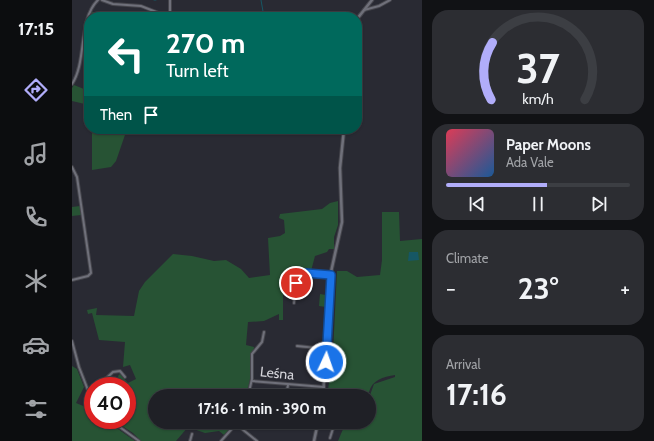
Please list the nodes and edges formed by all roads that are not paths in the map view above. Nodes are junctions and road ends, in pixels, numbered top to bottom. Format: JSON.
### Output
{"nodes":[{"id":1,"x":98,"y":0,"type":"edge"},
{"id":2,"x":102,"y":0,"type":"edge"},
{"id":3,"x":170,"y":0,"type":"edge"},
{"id":4,"x":372,"y":0,"type":"edge"},
{"id":5,"x":390,"y":0,"type":"edge"},
{"id":6,"x":364,"y":10,"type":"junction"},
{"id":7,"x":89,"y":12,"type":"edge"},
{"id":8,"x":156,"y":12,"type":"edge"},
{"id":9,"x":169,"y":12,"type":"edge"},
{"id":10,"x":362,"y":13,"type":"edge"},
{"id":11,"x":84,"y":37,"type":"edge"},
{"id":12,"x":72,"y":84,"type":"edge"},
{"id":13,"x":343,"y":134,"type":"edge"},
{"id":14,"x":72,"y":167,"type":"edge"},
{"id":15,"x":331,"y":273,"type":"junction"},
{"id":16,"x":72,"y":280,"type":"edge"},
{"id":17,"x":294,"y":303,"type":"dead end"},
{"id":18,"x":264,"y":332,"type":"dead end"},
{"id":19,"x":72,"y":341,"type":"edge"},
{"id":20,"x":297,"y":346,"type":"dead end"},
{"id":21,"x":327,"y":349,"type":"junction"},
{"id":22,"x":108,"y":377,"type":"edge"},
{"id":23,"x":126,"y":377,"type":"dead end"},
{"id":24,"x":84,"y":378,"type":"edge"},
{"id":25,"x":252,"y":381,"type":"junction"},
{"id":26,"x":288,"y":385,"type":"junction"},
{"id":27,"x":250,"y":389,"type":"edge"},
{"id":28,"x":287,"y":389,"type":"edge"},
{"id":29,"x":324,"y":389,"type":"joint"},
{"id":30,"x":122,"y":429,"type":"edge"},
{"id":31,"x":233,"y":429,"type":"edge"},
{"id":32,"x":242,"y":429,"type":"edge"},
{"id":33,"x":317,"y":429,"type":"edge"},
{"id":34,"x":333,"y":429,"type":"edge"},
{"id":35,"x":192,"y":434,"type":"dead end"},
{"id":36,"x":330,"y":438,"type":"dead end"},
{"id":37,"x":139,"y":441,"type":"edge"},
{"id":38,"x":190,"y":441,"type":"edge"},
{"id":39,"x":221,"y":441,"type":"edge"},
{"id":40,"x":257,"y":441,"type":"edge"},
{"id":41,"x":314,"y":441,"type":"edge"}],
"edges":[{"from":1,"to":7,"type":"street"},
{"from":2,"to":8,"type":"street"},
{"from":3,"to":9,"type":"street"},
{"from":4,"to":6,"type":"street"},
{"from":5,"to":6,"type":"street"},
{"from":6,"to":10,"type":"street"},
{"from":11,"to":12,"type":"street"},
{"from":13,"to":15,"type":"street"},
{"from":14,"to":16,"type":"street"},
{"from":15,"to":17,"type":"street"},
{"from":15,"to":21,"type":"street"},
{"from":18,"to":25,"type":"street","name":"Leśna"},
{"from":19,"to":24,"type":"street"},
{"from":20,"to":21,"type":"street"},
{"from":21,"to":29,"type":"street"},
{"from":22,"to":23,"type":"street"},
{"from":25,"to":26,"type":"street","name":"Leśna"},
{"from":25,"to":27,"type":"street","name":"Leśna"},
{"from":26,"to":28,"type":"street"},
{"from":26,"to":29,"type":"street","name":"Leśna"},
{"from":30,"to":37,"type":"street"},
{"from":31,"to":39,"type":"street"},
{"from":32,"to":40,"type":"street"},
{"from":33,"to":41,"type":"street"},
{"from":34,"to":36,"type":"street"},
{"from":35,"to":38,"type":"street"}]}
